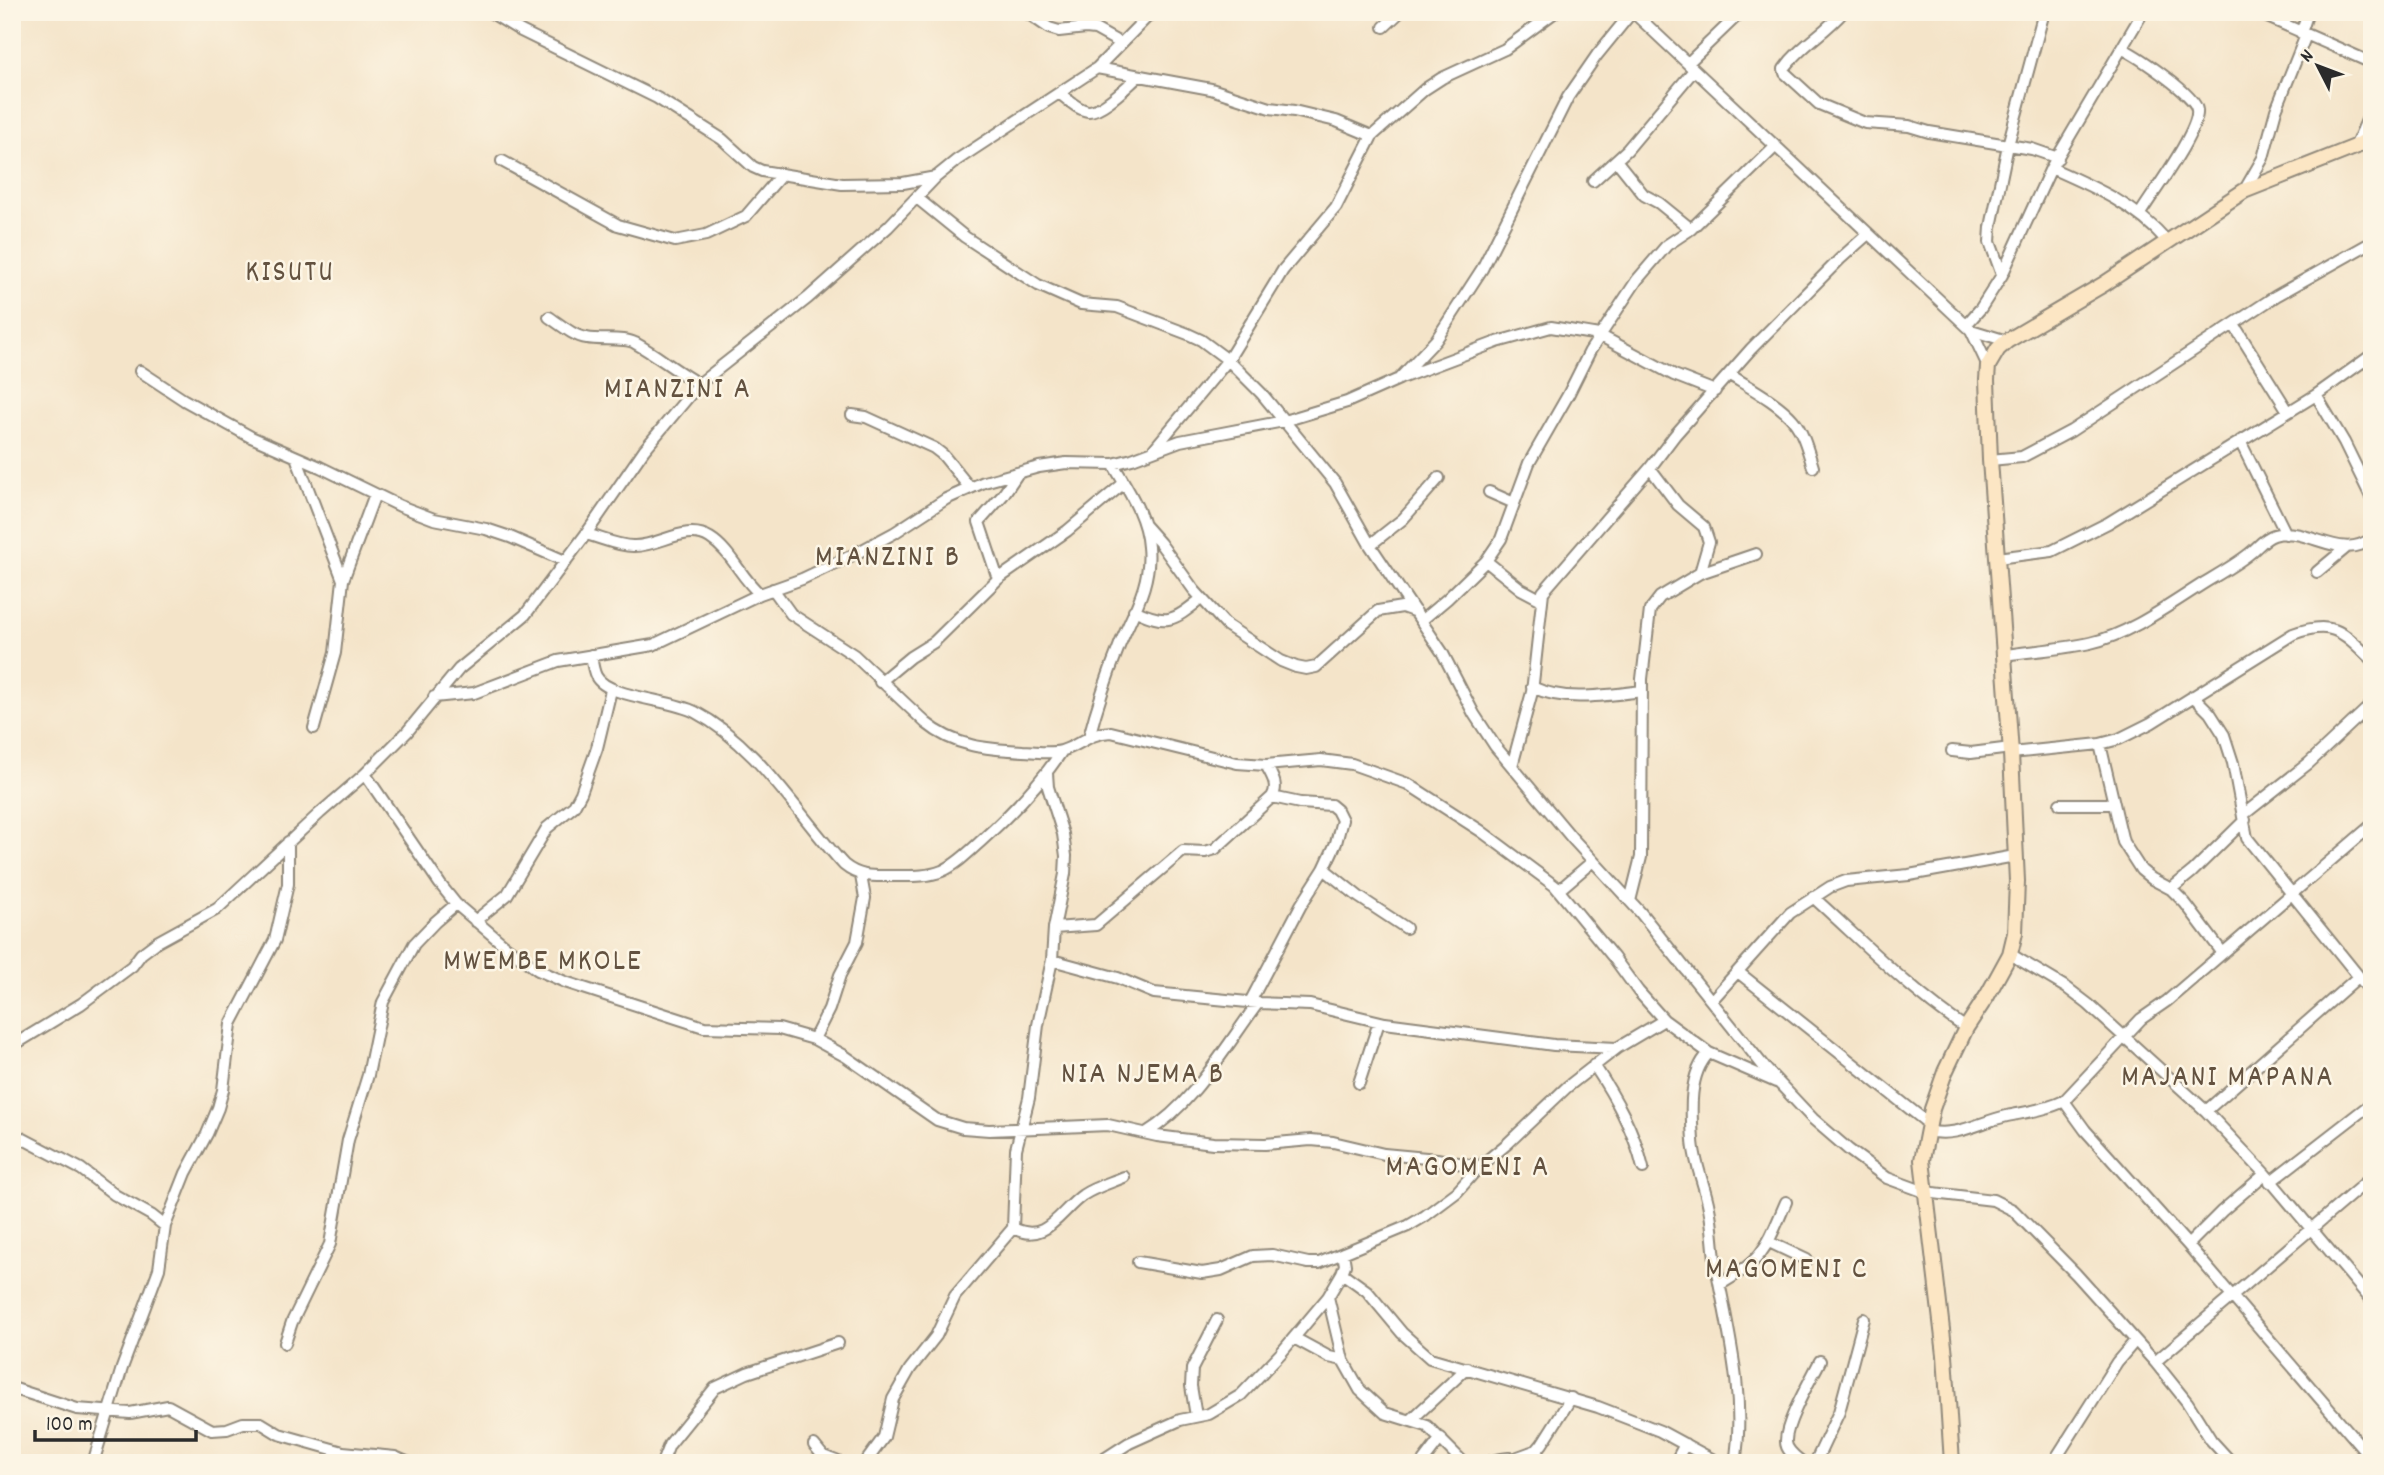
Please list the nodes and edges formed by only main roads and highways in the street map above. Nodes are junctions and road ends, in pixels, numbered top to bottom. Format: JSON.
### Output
{"nodes":[{"id":1,"x":2372,"y":136,"type":"edge"},
{"id":2,"x":1952,"y":1463,"type":"edge"}],
"edges":[{"from":1,"to":2,"type":"main road"}]}
